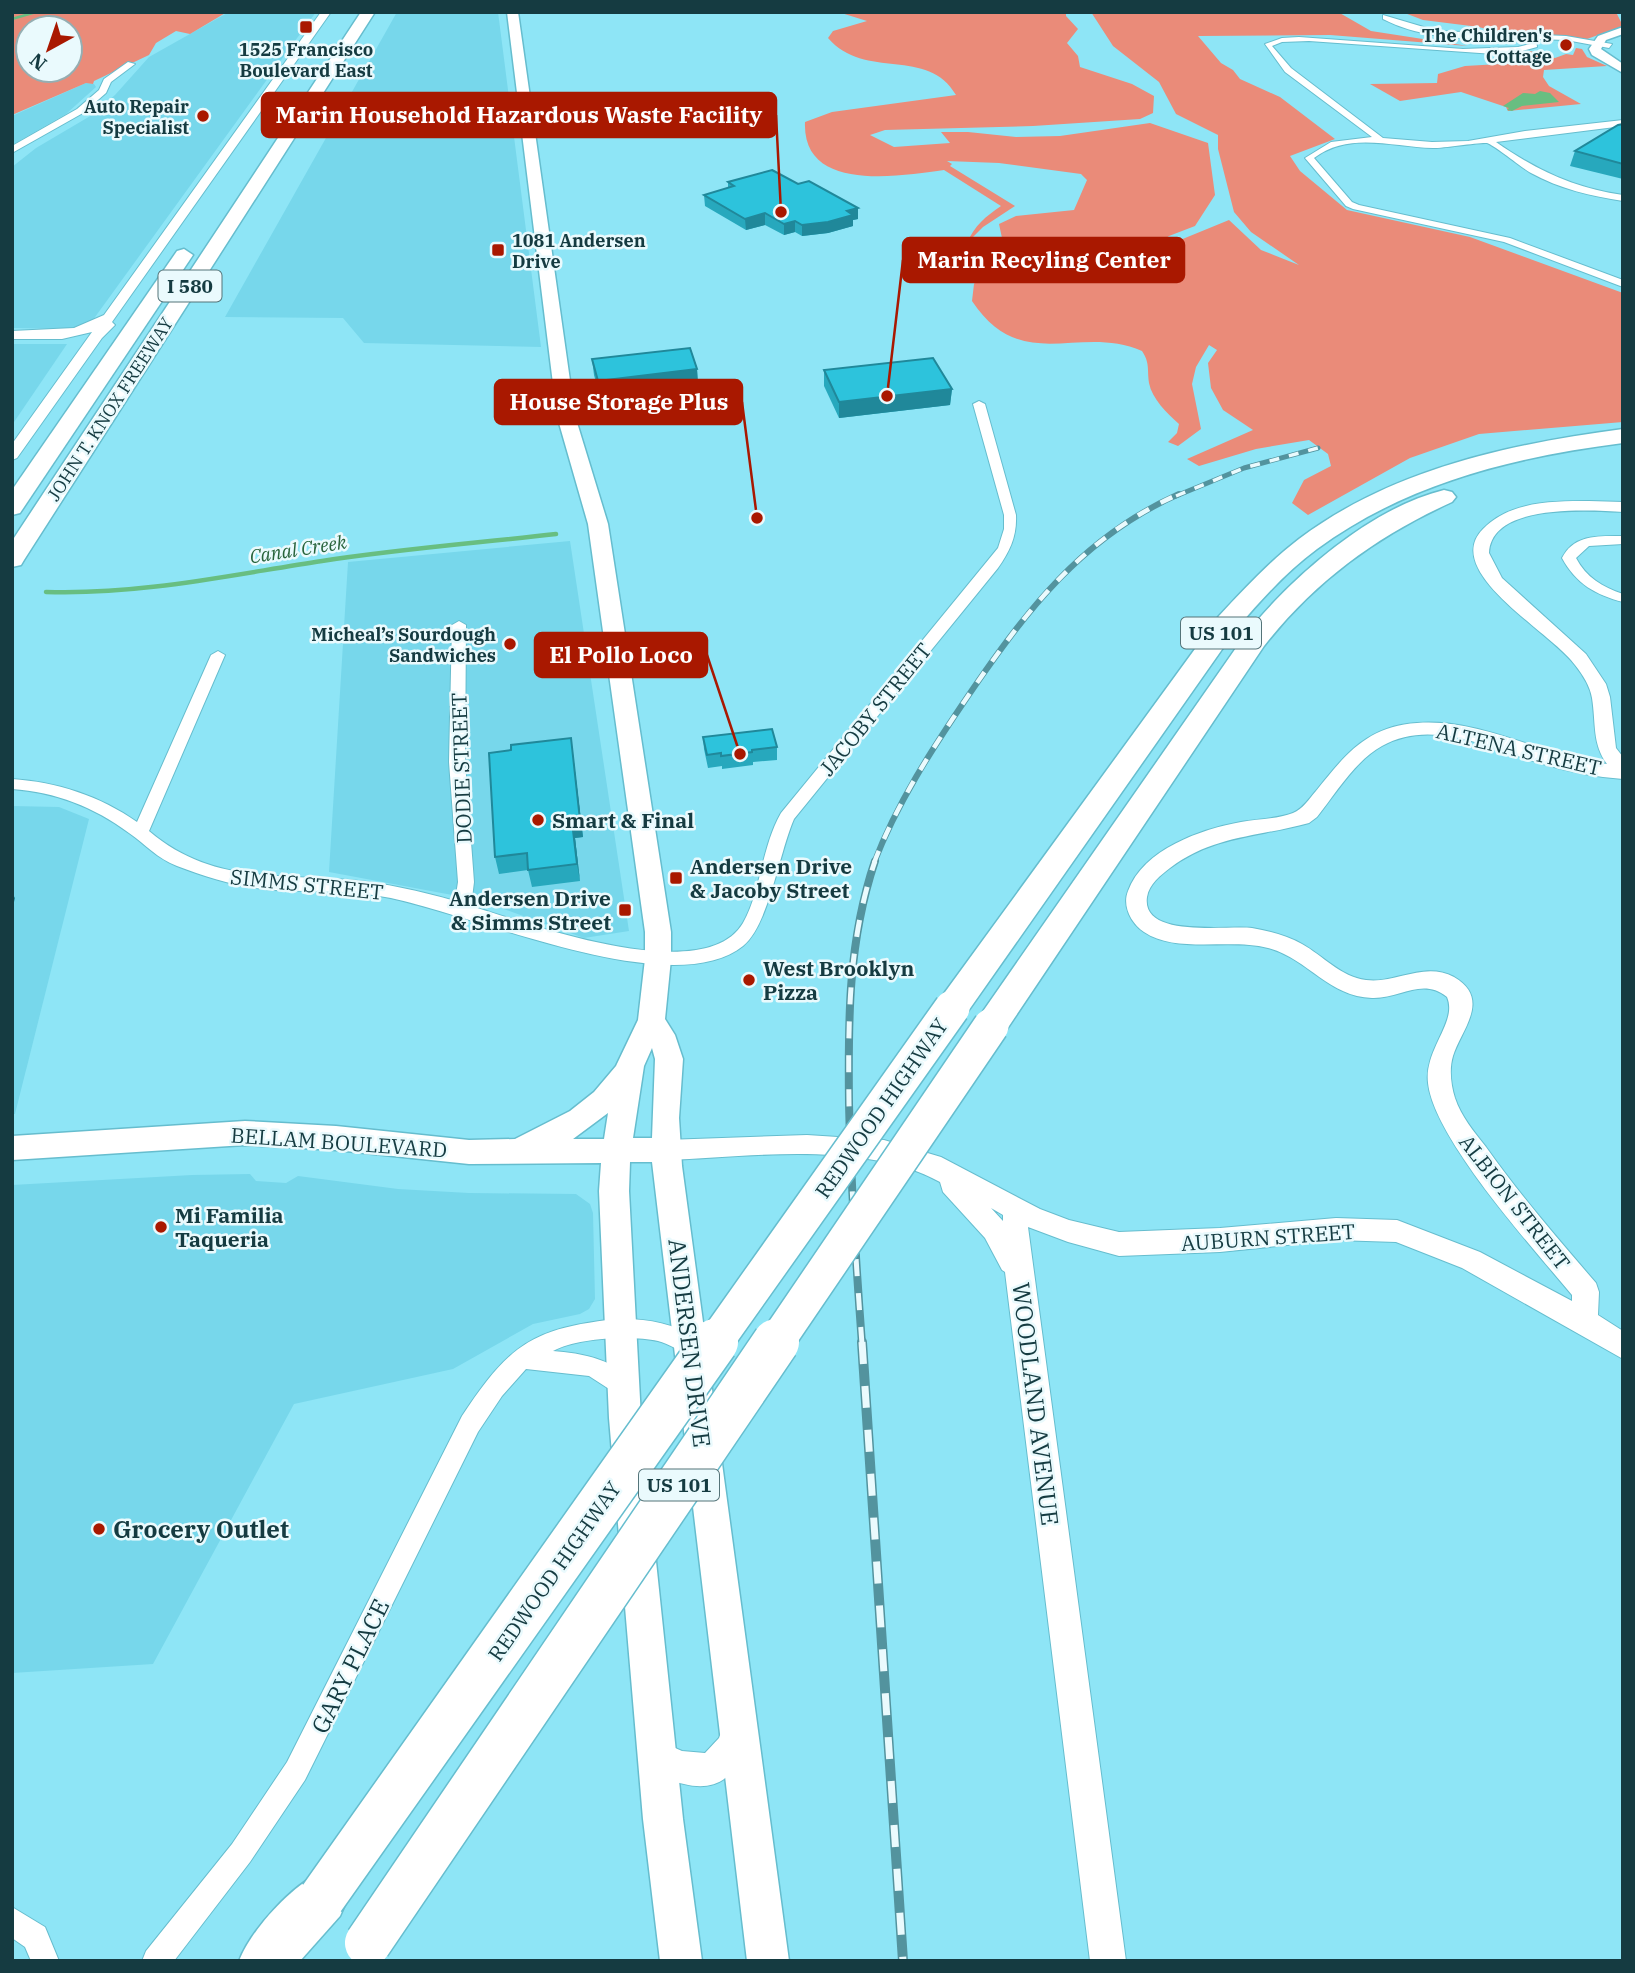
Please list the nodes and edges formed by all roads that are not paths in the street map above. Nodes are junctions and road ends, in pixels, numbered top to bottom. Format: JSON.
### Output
{"nodes":[{"id":1,"x":326,"y":12,"type":"edge"},
{"id":2,"x":348,"y":12,"type":"edge"},
{"id":3,"x":368,"y":12,"type":"edge"},
{"id":4,"x":512,"y":12,"type":"edge"},
{"id":5,"x":1386,"y":17,"type":"dead end"},
{"id":6,"x":1623,"y":30,"type":"edge"},
{"id":7,"x":1531,"y":36,"type":"junction"},
{"id":8,"x":1623,"y":37,"type":"edge"},
{"id":9,"x":325,"y":47,"type":"dead end"},
{"id":10,"x":1603,"y":48,"type":"junction"},
{"id":11,"x":131,"y":64,"type":"dead end"},
{"id":12,"x":1623,"y":69,"type":"edge"},
{"id":13,"x":1623,"y":124,"type":"edge"},
{"id":14,"x":1381,"y":141,"type":"junction"},
{"id":15,"x":1489,"y":141,"type":"junction"},
{"id":16,"x":12,"y":150,"type":"edge"},
{"id":17,"x":1623,"y":198,"type":"edge"},
{"id":18,"x":192,"y":243,"type":"dead end"},
{"id":19,"x":1623,"y":284,"type":"edge"},
{"id":20,"x":93,"y":332,"type":"junction"},
{"id":21,"x":12,"y":335,"type":"edge"},
{"id":22,"x":979,"y":404,"type":"dead end"},
{"id":23,"x":1623,"y":436,"type":"edge"},
{"id":24,"x":1623,"y":453,"type":"edge"},
{"id":25,"x":12,"y":455,"type":"edge"},
{"id":26,"x":1623,"y":507,"type":"edge"},
{"id":27,"x":12,"y":508,"type":"edge"},
{"id":28,"x":1623,"y":540,"type":"edge"},
{"id":29,"x":12,"y":559,"type":"edge"},
{"id":30,"x":1623,"y":598,"type":"edge"},
{"id":31,"x":459,"y":625,"type":"dead end"},
{"id":32,"x":218,"y":655,"type":"dead end"},
{"id":33,"x":1623,"y":771,"type":"edge"},
{"id":34,"x":12,"y":784,"type":"edge"},
{"id":35,"x":140,"y":833,"type":"junction"},
{"id":36,"x":1136,"y":889,"type":"joint"},
{"id":37,"x":462,"y":909,"type":"junction"},
{"id":38,"x":658,"y":959,"type":"junction"},
{"id":39,"x":651,"y":1020,"type":"junction"},
{"id":40,"x":630,"y":1066,"type":"junction"},
{"id":41,"x":12,"y":1148,"type":"edge"},
{"id":42,"x":666,"y":1150,"type":"junction"},
{"id":43,"x":511,"y":1153,"type":"junction"},
{"id":44,"x":616,"y":1153,"type":"junction"},
{"id":45,"x":932,"y":1165,"type":"junction"},
{"id":46,"x":1017,"y":1210,"type":"junction"},
{"id":47,"x":1021,"y":1284,"type":"junction"},
{"id":48,"x":1584,"y":1321,"type":"junction"},
{"id":49,"x":621,"y":1328,"type":"junction"},
{"id":50,"x":690,"y":1345,"type":"junction"},
{"id":51,"x":1623,"y":1346,"type":"edge"},
{"id":52,"x":523,"y":1359,"type":"junction"},
{"id":53,"x":623,"y":1388,"type":"junction"},
{"id":54,"x":740,"y":1727,"type":"junction"},
{"id":55,"x":657,"y":1757,"type":"junction"},
{"id":56,"x":323,"y":1898,"type":"junction"},
{"id":57,"x":12,"y":1921,"type":"edge"},
{"id":58,"x":362,"y":1952,"type":"edge"},
{"id":59,"x":45,"y":1961,"type":"edge"},
{"id":60,"x":156,"y":1961,"type":"edge"},
{"id":61,"x":265,"y":1961,"type":"edge"},
{"id":62,"x":277,"y":1961,"type":"edge"},
{"id":63,"x":681,"y":1961,"type":"edge"},
{"id":64,"x":768,"y":1961,"type":"edge"},
{"id":65,"x":1108,"y":1961,"type":"edge"}],
"edges":[{"from":1,"to":20,"type":"street"},
{"from":2,"to":9,"type":"highway"},
{"from":3,"to":29,"type":"highway","name":"JOHN T. KNOX FREEWAY","number":"I 580"},
{"from":4,"to":38,"type":"main road"},
{"from":5,"to":7,"type":"street"},
{"from":6,"to":10,"type":"main road"},
{"from":7,"to":10,"type":"street"},
{"from":7,"to":14,"type":"street"},
{"from":8,"to":10,"type":"main road"},
{"from":10,"to":12,"type":"main road"},
{"from":11,"to":16,"type":"street"},
{"from":13,"to":15,"type":"street"},
{"from":14,"to":15,"type":"street"},
{"from":14,"to":19,"type":"street"},
{"from":15,"to":17,"type":"street"},
{"from":18,"to":27,"type":"highway","name":"JOHN T. KNOX FREEWAY","number":"I 580"},
{"from":20,"to":21,"type":"street"},
{"from":20,"to":25,"type":"street"},
{"from":22,"to":38,"type":"street","name":"JACOBY STREET"},
{"from":23,"to":56,"type":"highway","name":"REDWOOD HIGHWAY","number":"US 101","bridge":true},
{"from":24,"to":58,"type":"highway","name":"REDWOOD HIGHWAY","number":"US 101","bridge":true},
{"from":26,"to":33,"type":"street"},
{"from":28,"to":30,"type":"street"},
{"from":31,"to":37,"type":"street","name":"DODIE STREET"},
{"from":32,"to":35,"type":"street"},
{"from":33,"to":36,"type":"street","name":"ALTENA STREET"},
{"from":34,"to":35,"type":"street","name":"SIMMS STREET"},
{"from":35,"to":37,"type":"street","name":"SIMMS STREET"},
{"from":36,"to":48,"type":"street","name":"ALBION STREET"},
{"from":37,"to":38,"type":"street","name":"SIMMS STREET"},
{"from":38,"to":39,"type":"main road"},
{"from":39,"to":40,"type":"main road"},
{"from":39,"to":42,"type":"main road","name":"ANDERSEN DRIVE"},
{"from":40,"to":43,"type":"main road"},
{"from":40,"to":44,"type":"main road"},
{"from":41,"to":43,"type":"main road","name":"BELLAM BOULEVARD"},
{"from":42,"to":44,"type":"main road","name":"BELLAM BOULEVARD"},
{"from":42,"to":45,"type":"street"},
{"from":42,"to":50,"type":"main road","name":"ANDERSEN DRIVE"},
{"from":43,"to":44,"type":"main road","name":"BELLAM BOULEVARD"},
{"from":44,"to":49,"type":"main road"},
{"from":45,"to":46,"type":"street"},
{"from":45,"to":47,"type":"street"},
{"from":46,"to":47,"type":"street","name":"WOODLAND AVENUE"},
{"from":46,"to":48,"type":"street","name":"AUBURN STREET"},
{"from":47,"to":65,"type":"street","name":"WOODLAND AVENUE"},
{"from":48,"to":51,"type":"street","name":"AUBURN STREET"},
{"from":49,"to":50,"type":"street","name":"GARY PLACE"},
{"from":49,"to":52,"type":"street","name":"GARY PLACE"},
{"from":49,"to":53,"type":"main road"},
{"from":50,"to":54,"type":"main road","name":"ANDERSEN DRIVE"},
{"from":52,"to":53,"type":"street"},
{"from":52,"to":60,"type":"street","name":"GARY PLACE"},
{"from":53,"to":55,"type":"main road"},
{"from":54,"to":55,"type":"street"},
{"from":54,"to":64,"type":"main road","name":"ANDERSEN DRIVE"},
{"from":55,"to":63,"type":"main road"},
{"from":56,"to":61,"type":"highway"},
{"from":56,"to":62,"type":"highway","name":"REDWOOD HIGHWAY","number":"US 101"},
{"from":57,"to":59,"type":"street"}]}
